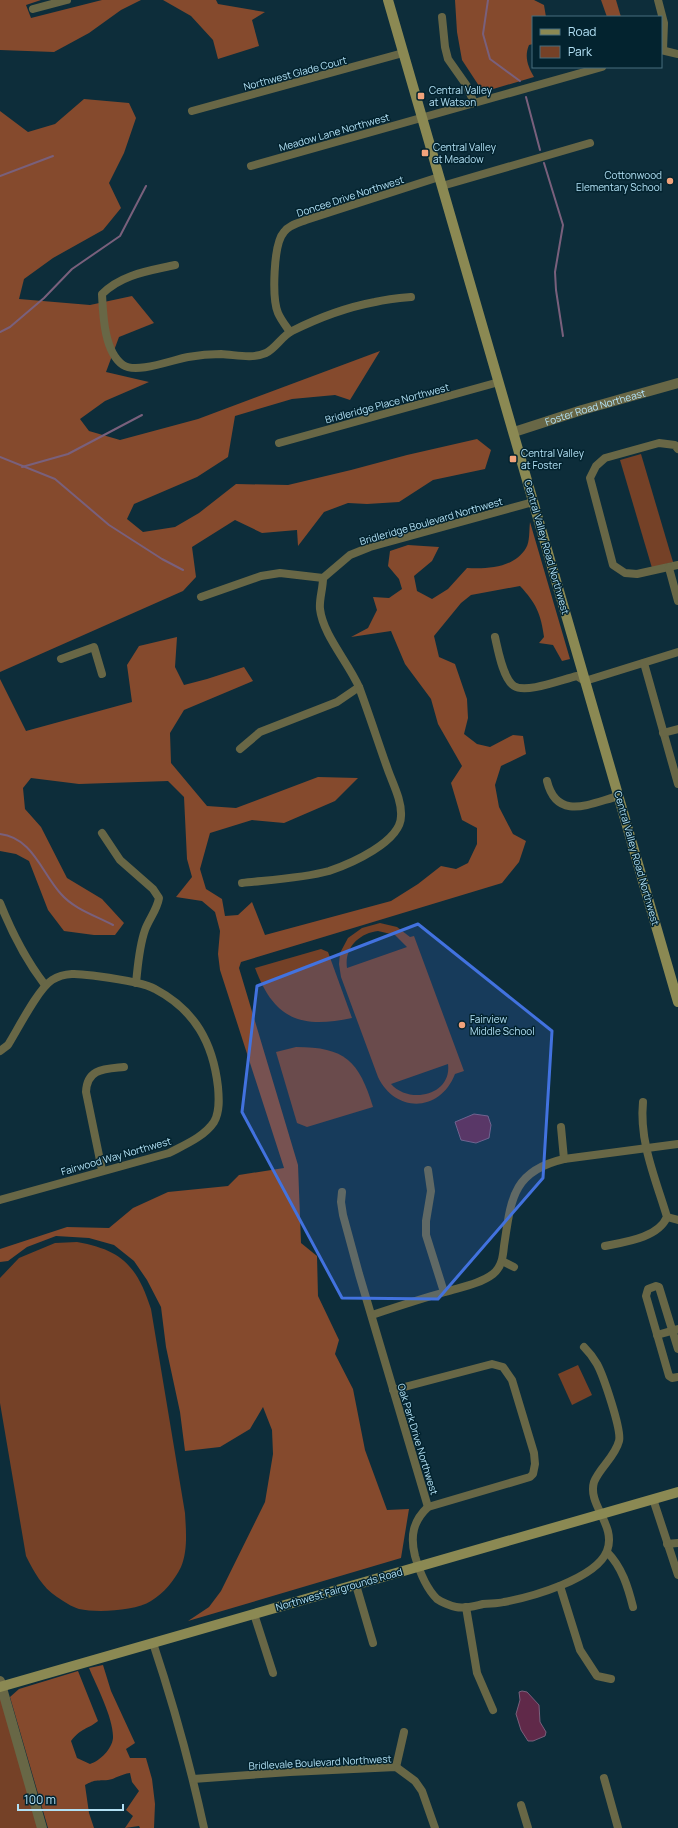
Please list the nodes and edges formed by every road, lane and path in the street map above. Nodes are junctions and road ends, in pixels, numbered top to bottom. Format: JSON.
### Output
{"nodes":[{"id":1,"x":68,"y":0,"type":"edge"},
{"id":2,"x":388,"y":0,"type":"edge"},
{"id":3,"x":658,"y":0,"type":"edge"},
{"id":4,"x":33,"y":9,"type":"dead end"},
{"id":5,"x":442,"y":17,"type":"dead end"},
{"id":6,"x":662,"y":50,"type":"edge"},
{"id":7,"x":403,"y":53,"type":"junction"},
{"id":8,"x":678,"y":54,"type":"edge"},
{"id":9,"x":598,"y":68,"type":"edge"},
{"id":10,"x":474,"y":103,"type":"junction"},
{"id":11,"x":192,"y":111,"type":"dead end"},
{"id":12,"x":422,"y":118,"type":"junction"},
{"id":13,"x":590,"y":143,"type":"dead end"},
{"id":14,"x":251,"y":166,"type":"dead end"},
{"id":15,"x":440,"y":181,"type":"junction"},
{"id":16,"x":175,"y":265,"type":"dead end"},
{"id":17,"x":411,"y":297,"type":"dead end"},
{"id":18,"x":290,"y":332,"type":"junction"},
{"id":19,"x":499,"y":382,"type":"junction"},
{"id":20,"x":678,"y":383,"type":"edge"},
{"id":21,"x":514,"y":432,"type":"junction"},
{"id":22,"x":280,"y":442,"type":"dead end"},
{"id":23,"x":678,"y":449,"type":"edge"},
{"id":24,"x":534,"y":502,"type":"junction"},
{"id":25,"x":678,"y":565,"type":"edge"},
{"id":26,"x":669,"y":568,"type":"junction"},
{"id":27,"x":324,"y":578,"type":"junction"},
{"id":28,"x":201,"y":598,"type":"dead end"},
{"id":29,"x":678,"y":601,"type":"edge"},
{"id":30,"x":495,"y":638,"type":"dead end"},
{"id":31,"x":678,"y":652,"type":"edge"},
{"id":32,"x":61,"y":659,"type":"dead end"},
{"id":33,"x":644,"y":663,"type":"junction"},
{"id":34,"x":102,"y":674,"type":"dead end"},
{"id":35,"x":585,"y":681,"type":"junction"},
{"id":36,"x":359,"y":686,"type":"junction"},
{"id":37,"x":678,"y":729,"type":"edge"},
{"id":38,"x":663,"y":733,"type":"junction"},
{"id":39,"x":240,"y":749,"type":"dead end"},
{"id":40,"x":548,"y":781,"type":"dead end"},
{"id":41,"x":678,"y":784,"type":"edge"},
{"id":42,"x":619,"y":796,"type":"junction"},
{"id":43,"x":102,"y":833,"type":"dead end"},
{"id":44,"x":242,"y":883,"type":"dead end"},
{"id":45,"x":0,"y":903,"type":"edge"},
{"id":46,"x":136,"y":983,"type":"junction"},
{"id":47,"x":45,"y":985,"type":"junction"},
{"id":48,"x":678,"y":1002,"type":"edge"},
{"id":49,"x":0,"y":1051,"type":"edge"},
{"id":50,"x":124,"y":1067,"type":"dead end"},
{"id":51,"x":643,"y":1102,"type":"dead end"},
{"id":52,"x":561,"y":1128,"type":"dead end"},
{"id":53,"x":678,"y":1144,"type":"edge"},
{"id":54,"x":646,"y":1149,"type":"junction"},
{"id":55,"x":564,"y":1160,"type":"junction"},
{"id":56,"x":102,"y":1170,"type":"junction"},
{"id":57,"x":428,"y":1170,"type":"dead end"},
{"id":58,"x":342,"y":1192,"type":"dead end"},
{"id":59,"x":0,"y":1200,"type":"edge"},
{"id":60,"x":667,"y":1217,"type":"junction"},
{"id":61,"x":678,"y":1220,"type":"edge"},
{"id":62,"x":605,"y":1246,"type":"dead end"},
{"id":63,"x":502,"y":1262,"type":"junction"},
{"id":64,"x":514,"y":1266,"type":"dead end"},
{"id":65,"x":444,"y":1292,"type":"junction"},
{"id":66,"x":372,"y":1315,"type":"junction"},
{"id":67,"x":675,"y":1330,"type":"edge"},
{"id":68,"x":657,"y":1335,"type":"junction"},
{"id":69,"x":584,"y":1347,"type":"dead end"},
{"id":70,"x":678,"y":1349,"type":"edge"},
{"id":71,"x":678,"y":1378,"type":"edge"},
{"id":72,"x":393,"y":1390,"type":"junction"},
{"id":73,"x":678,"y":1492,"type":"edge"},
{"id":74,"x":653,"y":1499,"type":"junction"},
{"id":75,"x":428,"y":1506,"type":"junction"},
{"id":76,"x":601,"y":1513,"type":"junction"},
{"id":77,"x":678,"y":1543,"type":"edge"},
{"id":78,"x":667,"y":1544,"type":"junction"},
{"id":79,"x":607,"y":1552,"type":"junction"},
{"id":80,"x":418,"y":1566,"type":"junction"},
{"id":81,"x":678,"y":1575,"type":"edge"},
{"id":82,"x":356,"y":1584,"type":"junction"},
{"id":83,"x":560,"y":1586,"type":"junction"},
{"id":84,"x":466,"y":1607,"type":"junction"},
{"id":85,"x":633,"y":1607,"type":"dead end"},
{"id":86,"x":254,"y":1614,"type":"junction"},
{"id":87,"x":153,"y":1643,"type":"junction"},
{"id":88,"x":373,"y":1643,"type":"dead end"},
{"id":89,"x":273,"y":1673,"type":"dead end"},
{"id":90,"x":610,"y":1679,"type":"dead end"},
{"id":91,"x":1,"y":1685,"type":"edge"},
{"id":92,"x":492,"y":1710,"type":"dead end"},
{"id":93,"x":404,"y":1732,"type":"dead end"},
{"id":94,"x":396,"y":1767,"type":"junction"},
{"id":95,"x":604,"y":1778,"type":"dead end"},
{"id":96,"x":194,"y":1779,"type":"junction"},
{"id":97,"x":521,"y":1805,"type":"dead end"},
{"id":98,"x":42,"y":1828,"type":"edge"},
{"id":99,"x":204,"y":1828,"type":"edge"},
{"id":100,"x":436,"y":1828,"type":"edge"},
{"id":101,"x":528,"y":1828,"type":"edge"},
{"id":102,"x":618,"y":1828,"type":"edge"}],
"edges":[{"from":1,"to":4,"type":"street"},
{"from":2,"to":7,"type":"main road","name":"Central Valley Road Northwest"},
{"from":3,"to":6,"type":"street"},
{"from":5,"to":10,"type":"street"},
{"from":6,"to":8,"type":"street"},
{"from":7,"to":11,"type":"street","name":"Northwest Glade Court"},
{"from":7,"to":12,"type":"main road","name":"Central Valley Road Northwest"},
{"from":9,"to":10,"type":"street","name":"Meadow Lane Northwest"},
{"from":10,"to":12,"type":"street","name":"Meadow Lane Northwest"},
{"from":12,"to":14,"type":"street","name":"Meadow Lane Northwest"},
{"from":12,"to":15,"type":"main road","name":"Central Valley Road Northwest"},
{"from":13,"to":15,"type":"street","name":"Doncee Drive Northwest"},
{"from":15,"to":18,"type":"street","name":"Doncee Drive Northwest"},
{"from":15,"to":19,"type":"main road","name":"Central Valley Road Northwest"},
{"from":16,"to":18,"type":"street"},
{"from":17,"to":18,"type":"street"},
{"from":19,"to":21,"type":"main road","name":"Central Valley Road Northwest"},
{"from":19,"to":22,"type":"street","name":"Bridleridge Place Northwest"},
{"from":20,"to":21,"type":"street","name":"Foster Road Northeast"},
{"from":21,"to":24,"type":"main road","name":"Central Valley Road Northwest"},
{"from":23,"to":26,"type":"street"},
{"from":24,"to":27,"type":"street","name":"Bridleridge Boulevard Northwest"},
{"from":24,"to":35,"type":"main road","name":"Central Valley Road Northwest"},
{"from":25,"to":26,"type":"street"},
{"from":26,"to":29,"type":"street"},
{"from":27,"to":28,"type":"street"},
{"from":27,"to":36,"type":"street"},
{"from":30,"to":35,"type":"street"},
{"from":31,"to":33,"type":"street"},
{"from":32,"to":34,"type":"street"},
{"from":33,"to":35,"type":"street"},
{"from":33,"to":38,"type":"street"},
{"from":35,"to":42,"type":"main road","name":"Central Valley Road Northwest"},
{"from":36,"to":39,"type":"street"},
{"from":36,"to":44,"type":"street"},
{"from":37,"to":38,"type":"street"},
{"from":38,"to":41,"type":"street"},
{"from":40,"to":42,"type":"street"},
{"from":42,"to":48,"type":"main road","name":"Central Valley Road Northwest"},
{"from":43,"to":46,"type":"street"},
{"from":45,"to":47,"type":"street"},
{"from":46,"to":47,"type":"street","name":"Fairwood Way Northwest"},
{"from":46,"to":56,"type":"street","name":"Fairwood Way Northwest"},
{"from":47,"to":49,"type":"street"},
{"from":50,"to":56,"type":"street"},
{"from":51,"to":54,"type":"street"},
{"from":52,"to":55,"type":"street"},
{"from":53,"to":54,"type":"street"},
{"from":54,"to":55,"type":"street"},
{"from":54,"to":60,"type":"street"},
{"from":55,"to":63,"type":"street"},
{"from":56,"to":59,"type":"street","name":"Fairwood Way Northwest"},
{"from":57,"to":65,"type":"street"},
{"from":58,"to":66,"type":"street","name":"Oak Park Drive Northwest"},
{"from":60,"to":61,"type":"street"},
{"from":60,"to":62,"type":"street"},
{"from":63,"to":64,"type":"street"},
{"from":63,"to":65,"type":"street"},
{"from":65,"to":66,"type":"street"},
{"from":66,"to":72,"type":"street","name":"Oak Park Drive Northwest"},
{"from":67,"to":68,"type":"street"},
{"from":67,"to":68,"type":"street"},
{"from":67,"to":70,"type":"street"},
{"from":68,"to":71,"type":"street"},
{"from":69,"to":76,"type":"street"},
{"from":72,"to":75,"type":"street","name":"Oak Park Drive Northwest"},
{"from":72,"to":75,"type":"street"},
{"from":73,"to":74,"type":"main road","name":"Northwest Fairgrounds Road"},
{"from":74,"to":76,"type":"main road","name":"Northwest Fairgrounds Road"},
{"from":74,"to":78,"type":"street"},
{"from":75,"to":80,"type":"street","name":"Oak Park Drive Northwest"},
{"from":76,"to":79,"type":"street"},
{"from":76,"to":80,"type":"main road","name":"Northwest Fairgrounds Road"},
{"from":77,"to":78,"type":"street"},
{"from":78,"to":81,"type":"street"},
{"from":79,"to":83,"type":"street","name":"Oak Park Drive Northwest"},
{"from":79,"to":85,"type":"street"},
{"from":80,"to":82,"type":"main road","name":"Northwest Fairgrounds Road"},
{"from":80,"to":84,"type":"street","name":"Oak Park Drive Northwest"},
{"from":82,"to":86,"type":"main road","name":"Northwest Fairgrounds Road"},
{"from":82,"to":88,"type":"street"},
{"from":83,"to":84,"type":"street","name":"Oak Park Drive Northwest"},
{"from":83,"to":90,"type":"street"},
{"from":84,"to":92,"type":"street"},
{"from":86,"to":87,"type":"main road","name":"Northwest Fairgrounds Road"},
{"from":86,"to":89,"type":"street"},
{"from":87,"to":91,"type":"main road","name":"Northwest Fairgrounds Road"},
{"from":87,"to":96,"type":"street"},
{"from":91,"to":98,"type":"street"},
{"from":93,"to":94,"type":"street"},
{"from":94,"to":96,"type":"street","name":"Bridlevale Boulevard Northwest"},
{"from":94,"to":100,"type":"street","name":"Bridlevale Boulevard Northwest"},
{"from":95,"to":102,"type":"street"},
{"from":96,"to":99,"type":"street"},
{"from":97,"to":101,"type":"street"}]}
